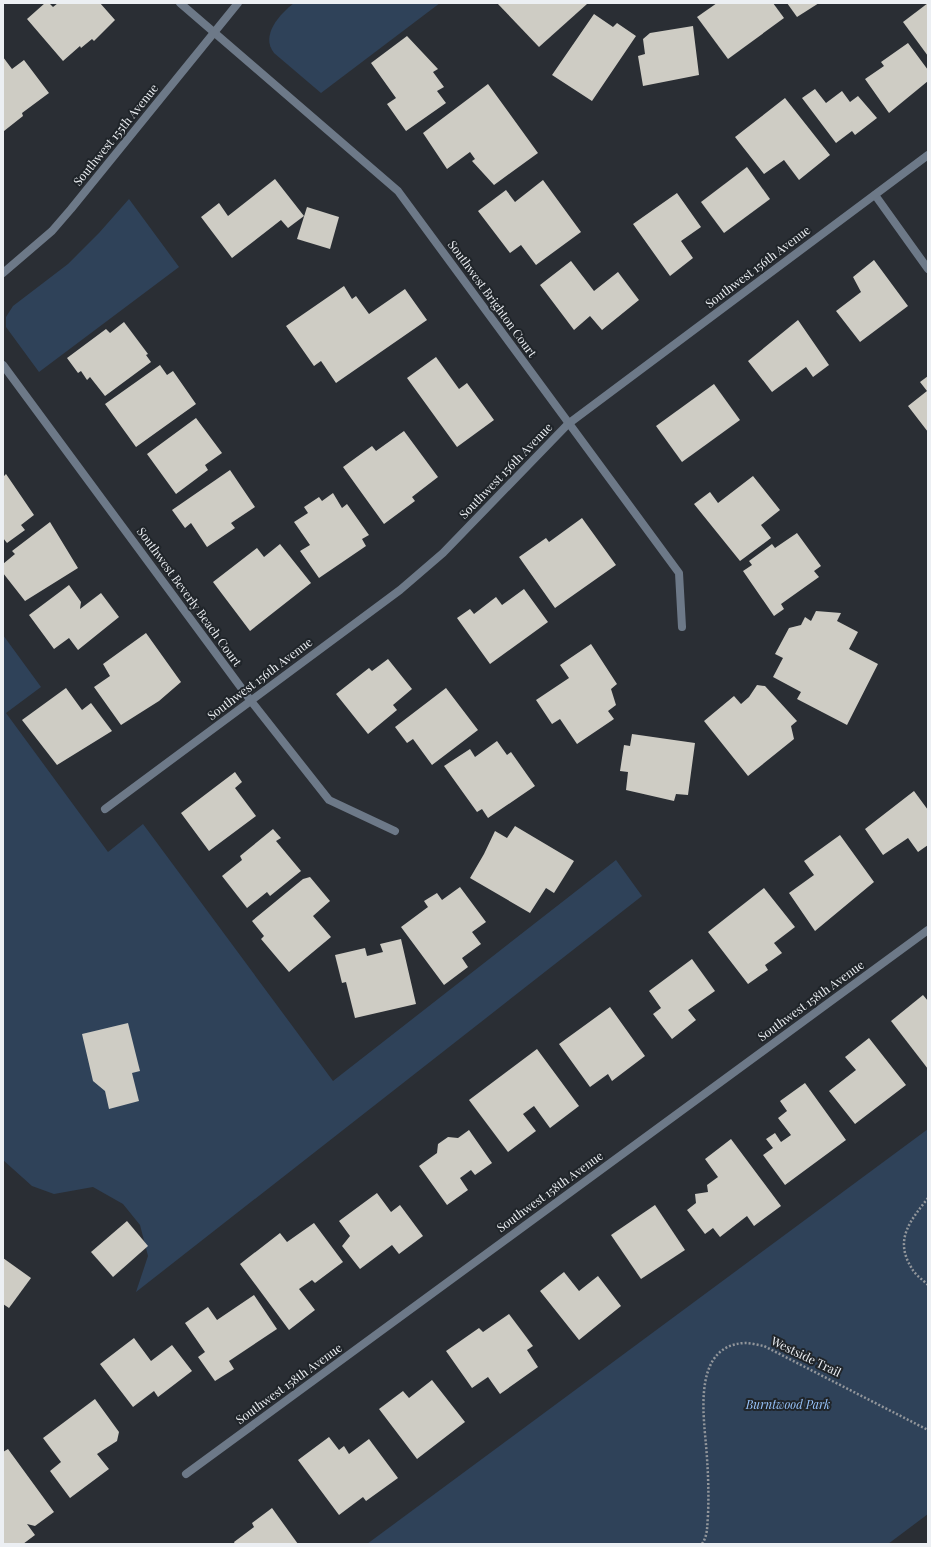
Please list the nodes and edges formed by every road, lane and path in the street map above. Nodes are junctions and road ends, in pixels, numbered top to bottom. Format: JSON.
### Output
{"nodes":[{"id":1,"x":180,"y":3,"type":"edge"},
{"id":2,"x":238,"y":3,"type":"edge"},
{"id":3,"x":215,"y":32,"type":"junction"},
{"id":4,"x":928,"y":155,"type":"edge"},
{"id":5,"x":875,"y":195,"type":"junction"},
{"id":6,"x":928,"y":269,"type":"edge"},
{"id":7,"x":3,"y":273,"type":"edge"},
{"id":8,"x":3,"y":365,"type":"edge"},
{"id":9,"x":568,"y":424,"type":"junction"},
{"id":10,"x":682,"y":627,"type":"dead end"},
{"id":11,"x":251,"y":701,"type":"junction"},
{"id":12,"x":105,"y":809,"type":"dead end"},
{"id":13,"x":395,"y":831,"type":"dead end"},
{"id":14,"x":928,"y":930,"type":"edge"},
{"id":15,"x":928,"y":1198,"type":"edge"},
{"id":16,"x":928,"y":1285,"type":"edge"},
{"id":17,"x":928,"y":1430,"type":"edge"},
{"id":18,"x":186,"y":1474,"type":"dead end"},
{"id":19,"x":702,"y":1544,"type":"edge"}],
"edges":[{"from":1,"to":3,"type":"street","name":"Southwest Brighton Court"},
{"from":2,"to":3,"type":"street","name":"Southwest 155th Avenue"},
{"from":3,"to":7,"type":"street","name":"Southwest 155th Avenue"},
{"from":3,"to":9,"type":"street","name":"Southwest Brighton Court"},
{"from":4,"to":5,"type":"street","name":"Southwest 156th Avenue"},
{"from":5,"to":6,"type":"street"},
{"from":5,"to":9,"type":"street","name":"Southwest 156th Avenue"},
{"from":8,"to":11,"type":"street","name":"Southwest Beverly Beach Court"},
{"from":9,"to":10,"type":"street","name":"Southwest Brighton Court"},
{"from":9,"to":11,"type":"street","name":"Southwest 156th Avenue"},
{"from":11,"to":12,"type":"street","name":"Southwest 156th Avenue"},
{"from":11,"to":13,"type":"street","name":"Southwest Beverly Beach Court"},
{"from":14,"to":18,"type":"street","name":"Southwest 158th Avenue"},
{"from":15,"to":16,"type":"path"},
{"from":17,"to":19,"type":"path","name":"Westside Trail"}]}
